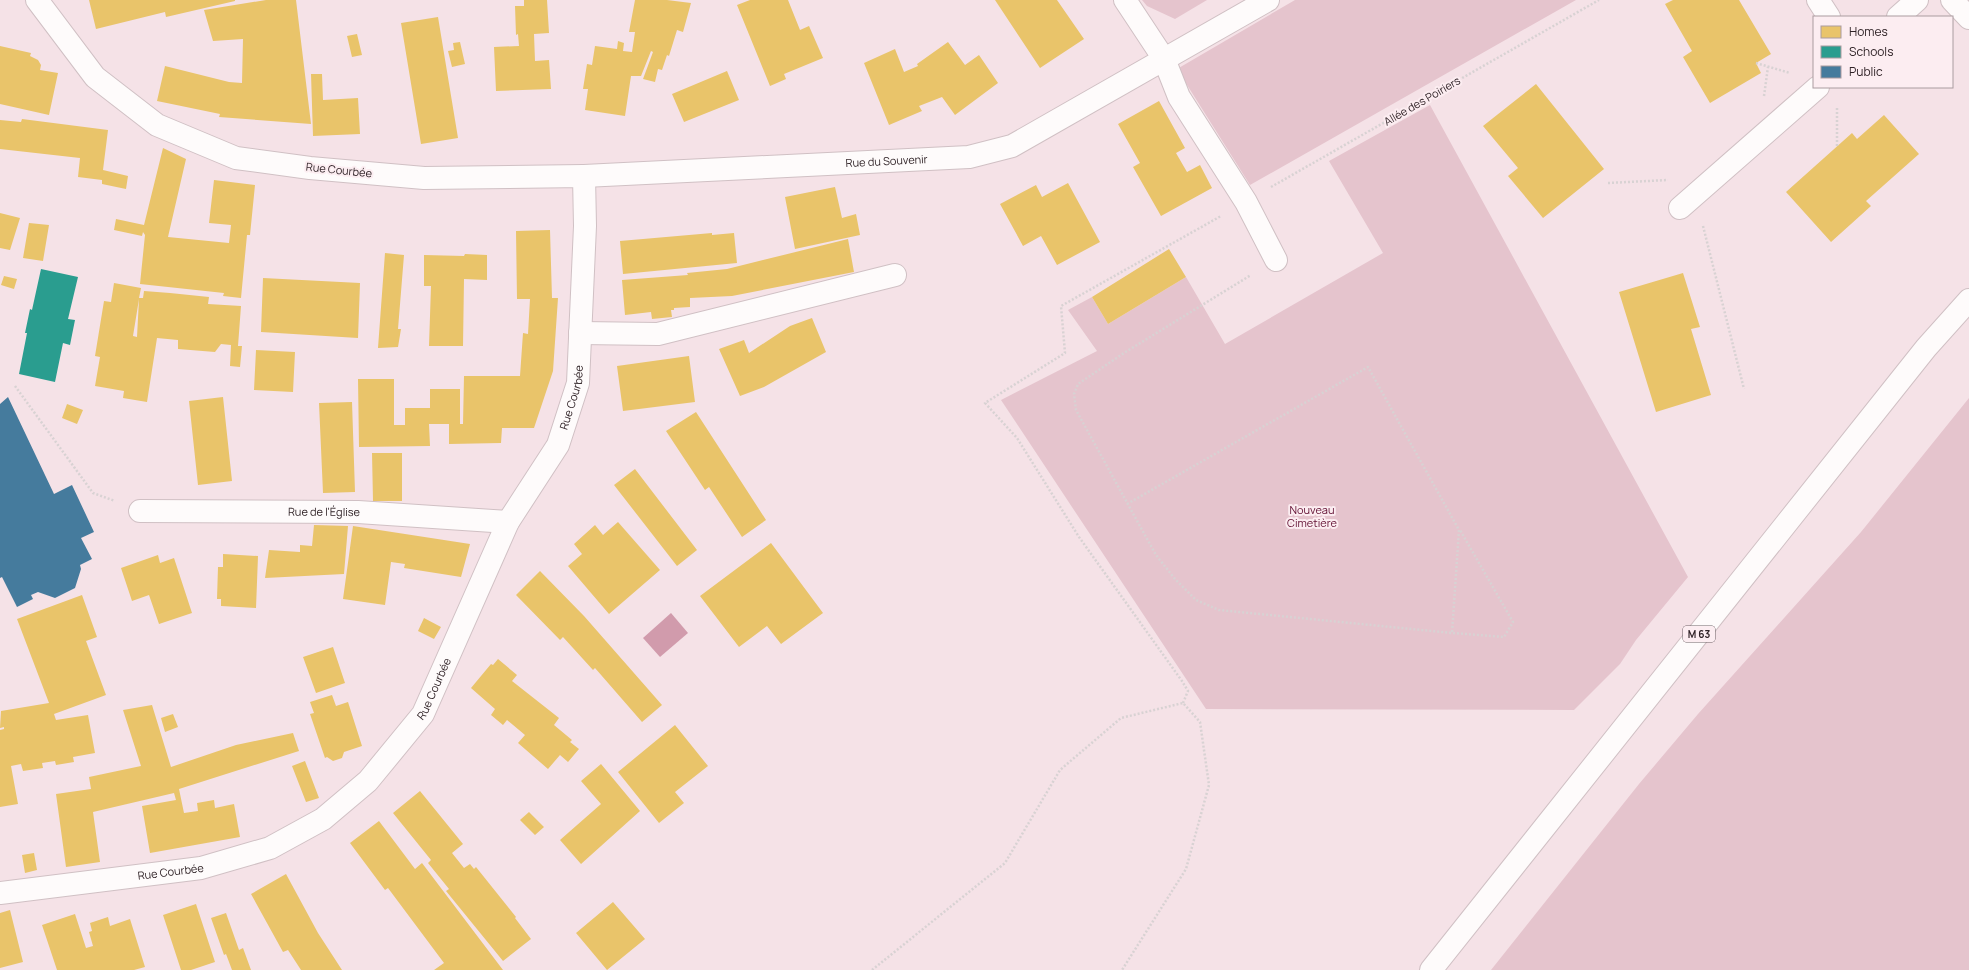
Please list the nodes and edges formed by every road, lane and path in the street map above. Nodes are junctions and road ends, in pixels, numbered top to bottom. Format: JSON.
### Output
{"nodes":[{"id":1,"x":37,"y":0,"type":"edge"},
{"id":2,"x":1124,"y":0,"type":"edge"},
{"id":3,"x":1268,"y":0,"type":"edge"},
{"id":4,"x":1598,"y":0,"type":"edge"},
{"id":5,"x":1818,"y":0,"type":"edge"},
{"id":6,"x":1917,"y":0,"type":"edge"},
{"id":7,"x":1952,"y":0,"type":"edge"},
{"id":8,"x":1828,"y":16,"type":"edge"},
{"id":9,"x":1899,"y":16,"type":"edge"},
{"id":10,"x":1969,"y":18,"type":"edge"},
{"id":11,"x":1164,"y":58,"type":"junction"},
{"id":12,"x":1756,"y":63,"type":"dead end"},
{"id":13,"x":1791,"y":73,"type":"dead end"},
{"id":14,"x":1817,"y":88,"type":"edge"},
{"id":15,"x":1838,"y":102,"type":"dead end"},
{"id":16,"x":1837,"y":146,"type":"dead end"},
{"id":17,"x":584,"y":176,"type":"junction"},
{"id":18,"x":1714,"y":178,"type":"junction"},
{"id":19,"x":1608,"y":183,"type":"dead end"},
{"id":20,"x":1246,"y":202,"type":"junction"},
{"id":21,"x":1687,"y":202,"type":"joint"},
{"id":22,"x":1276,"y":260,"type":"joint"},
{"id":23,"x":895,"y":275,"type":"dead end"},
{"id":24,"x":1969,"y":300,"type":"edge"},
{"id":25,"x":580,"y":333,"type":"junction"},
{"id":26,"x":15,"y":386,"type":"dead end"},
{"id":27,"x":1744,"y":388,"type":"dead end"},
{"id":28,"x":1127,"y":504,"type":"junction"},
{"id":29,"x":140,"y":511,"type":"joint"},
{"id":30,"x":508,"y":522,"type":"junction"},
{"id":31,"x":1460,"y":530,"type":"junction"},
{"id":32,"x":1452,"y":633,"type":"junction"},
{"id":33,"x":1183,"y":703,"type":"junction"},
{"id":34,"x":0,"y":893,"type":"edge"},
{"id":35,"x":872,"y":970,"type":"edge"},
{"id":36,"x":1122,"y":970,"type":"edge"},
{"id":37,"x":1431,"y":970,"type":"edge"}],
"edges":[{"from":1,"to":17,"type":"street","name":"Rue Courbée"},
{"from":2,"to":11,"type":"street"},
{"from":3,"to":11,"type":"street","name":"Rue du Souvenir"},
{"from":4,"to":20,"type":"path","name":"Allée des Poiriers"},
{"from":5,"to":8,"type":"street"},
{"from":6,"to":9,"type":"street"},
{"from":7,"to":10,"type":"street"},
{"from":11,"to":17,"type":"street","name":"Rue du Souvenir"},
{"from":11,"to":20,"type":"street"},
{"from":12,"to":13,"type":"path"},
{"from":14,"to":18,"type":"street"},
{"from":15,"to":16,"type":"path"},
{"from":17,"to":25,"type":"street","name":"Rue Courbée"},
{"from":18,"to":19,"type":"path"},
{"from":18,"to":21,"type":"street"},
{"from":20,"to":22,"type":"street"},
{"from":20,"to":33,"type":"path","name":"Allée des Poiriers"},
{"from":21,"to":27,"type":"path"},
{"from":22,"to":28,"type":"path"},
{"from":23,"to":25,"type":"street"},
{"from":24,"to":37,"type":"street","number":"M 63"},
{"from":25,"to":30,"type":"street","name":"Rue Courbée"},
{"from":26,"to":29,"type":"path"},
{"from":28,"to":31,"type":"path"},
{"from":28,"to":32,"type":"path"},
{"from":29,"to":30,"type":"street","name":"Rue de l'Église"},
{"from":30,"to":34,"type":"street","name":"Rue Courbée"},
{"from":31,"to":32,"type":"path"},
{"from":31,"to":32,"type":"path"},
{"from":33,"to":35,"type":"path"},
{"from":33,"to":36,"type":"path"}]}
